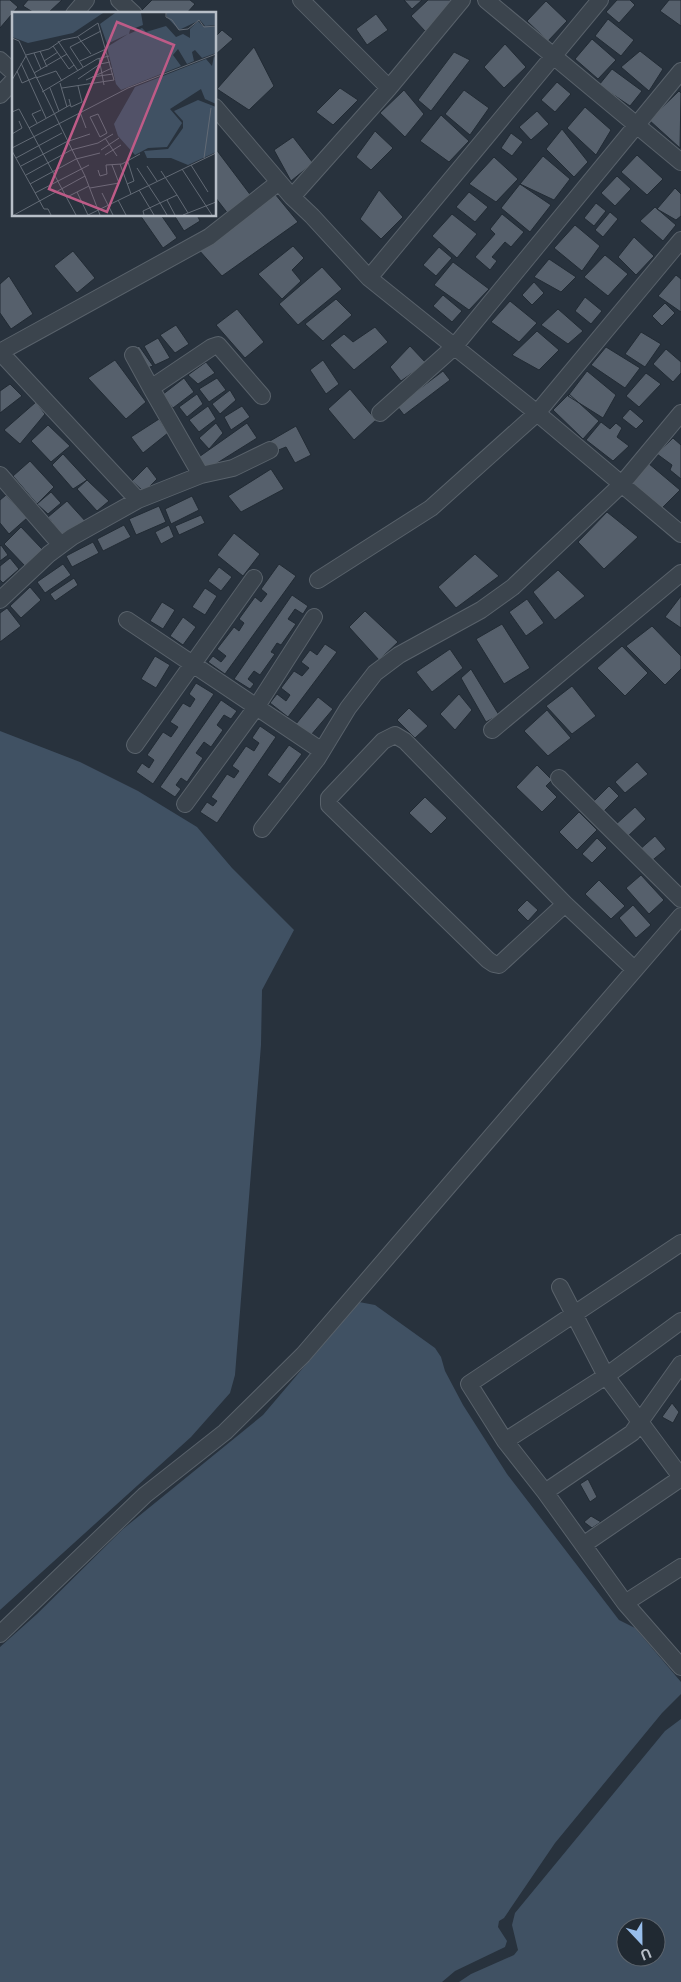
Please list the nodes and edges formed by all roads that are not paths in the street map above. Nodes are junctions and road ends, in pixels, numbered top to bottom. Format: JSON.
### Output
{"nodes":[{"id":1,"x":86,"y":0,"type":"edge"},
{"id":2,"x":119,"y":0,"type":"edge"},
{"id":3,"x":301,"y":0,"type":"edge"},
{"id":4,"x":462,"y":0,"type":"edge"},
{"id":5,"x":486,"y":0,"type":"edge"},
{"id":6,"x":600,"y":0,"type":"edge"},
{"id":7,"x":76,"y":12,"type":"edge"},
{"id":8,"x":132,"y":12,"type":"edge"},
{"id":9,"x":555,"y":56,"type":"junction"},
{"id":10,"x":0,"y":60,"type":"edge"},
{"id":11,"x":12,"y":71,"type":"edge"},
{"id":12,"x":681,"y":71,"type":"edge"},
{"id":13,"x":12,"y":82,"type":"edge"},
{"id":14,"x":389,"y":88,"type":"junction"},
{"id":15,"x":0,"y":95,"type":"edge"},
{"id":16,"x":216,"y":108,"type":"edge"},
{"id":17,"x":636,"y":126,"type":"junction"},
{"id":18,"x":681,"y":162,"type":"edge"},
{"id":19,"x":279,"y":182,"type":"junction"},
{"id":20,"x":292,"y":196,"type":"junction"},
{"id":21,"x":681,"y":240,"type":"edge"},
{"id":22,"x":369,"y":278,"type":"junction"},
{"id":23,"x":454,"y":347,"type":"junction"},
{"id":24,"x":133,"y":355,"type":"dead end"},
{"id":25,"x":151,"y":388,"type":"junction"},
{"id":26,"x":262,"y":396,"type":"dead end"},
{"id":27,"x":380,"y":413,"type":"dead end"},
{"id":28,"x":537,"y":413,"type":"junction"},
{"id":29,"x":681,"y":413,"type":"edge"},
{"id":30,"x":270,"y":450,"type":"dead end"},
{"id":31,"x":0,"y":475,"type":"edge"},
{"id":32,"x":201,"y":475,"type":"junction"},
{"id":33,"x":621,"y":485,"type":"junction"},
{"id":34,"x":138,"y":500,"type":"junction"},
{"id":35,"x":681,"y":534,"type":"edge"},
{"id":36,"x":61,"y":545,"type":"junction"},
{"id":37,"x":681,"y":573,"type":"edge"},
{"id":38,"x":254,"y":578,"type":"dead end"},
{"id":39,"x":318,"y":580,"type":"dead end"},
{"id":40,"x":0,"y":600,"type":"edge"},
{"id":41,"x":314,"y":617,"type":"dead end"},
{"id":42,"x":127,"y":620,"type":"dead end"},
{"id":43,"x":192,"y":664,"type":"junction"},
{"id":44,"x":256,"y":706,"type":"junction"},
{"id":45,"x":492,"y":730,"type":"dead end"},
{"id":46,"x":135,"y":745,"type":"dead end"},
{"id":47,"x":322,"y":751,"type":"junction"},
{"id":48,"x":559,"y":778,"type":"dead end"},
{"id":49,"x":185,"y":804,"type":"dead end"},
{"id":50,"x":262,"y":829,"type":"dead end"},
{"id":51,"x":681,"y":899,"type":"edge"},
{"id":52,"x":565,"y":904,"type":"junction"},
{"id":53,"x":681,"y":916,"type":"edge"},
{"id":54,"x":634,"y":969,"type":"junction"},
{"id":55,"x":681,"y":1242,"type":"edge"},
{"id":56,"x":560,"y":1287,"type":"dead end"},
{"id":57,"x":574,"y":1313,"type":"junction"},
{"id":58,"x":681,"y":1321,"type":"edge"},
{"id":59,"x":681,"y":1364,"type":"edge"},
{"id":60,"x":606,"y":1376,"type":"junction"},
{"id":61,"x":640,"y":1422,"type":"junction"},
{"id":62,"x":505,"y":1441,"type":"junction"},
{"id":63,"x":681,"y":1478,"type":"edge"},
{"id":64,"x":545,"y":1492,"type":"junction"},
{"id":65,"x":583,"y":1545,"type":"junction"},
{"id":66,"x":681,"y":1567,"type":"edge"},
{"id":67,"x":625,"y":1603,"type":"junction"},
{"id":68,"x":0,"y":1634,"type":"edge"},
{"id":69,"x":679,"y":1661,"type":"edge"}],
"edges":[{"from":1,"to":7,"type":"street"},
{"from":2,"to":8,"type":"street"},
{"from":3,"to":14,"type":"street"},
{"from":4,"to":14,"type":"street"},
{"from":5,"to":9,"type":"street"},
{"from":6,"to":9,"type":"street"},
{"from":9,"to":17,"type":"street"},
{"from":9,"to":22,"type":"street"},
{"from":10,"to":11,"type":"street"},
{"from":12,"to":17,"type":"street"},
{"from":13,"to":15,"type":"street"},
{"from":14,"to":20,"type":"street"},
{"from":16,"to":19,"type":"street"},
{"from":17,"to":18,"type":"street"},
{"from":17,"to":23,"type":"street"},
{"from":19,"to":20,"type":"street"},
{"from":19,"to":34,"type":"street"},
{"from":20,"to":22,"type":"street"},
{"from":21,"to":28,"type":"street"},
{"from":22,"to":23,"type":"street"},
{"from":23,"to":27,"type":"street"},
{"from":23,"to":28,"type":"street"},
{"from":24,"to":25,"type":"street"},
{"from":25,"to":26,"type":"street"},
{"from":25,"to":32,"type":"street"},
{"from":28,"to":33,"type":"street"},
{"from":28,"to":39,"type":"street"},
{"from":29,"to":33,"type":"street"},
{"from":30,"to":32,"type":"street"},
{"from":31,"to":36,"type":"street"},
{"from":32,"to":34,"type":"street"},
{"from":33,"to":35,"type":"street"},
{"from":33,"to":47,"type":"street"},
{"from":34,"to":36,"type":"street"},
{"from":36,"to":40,"type":"street"},
{"from":37,"to":45,"type":"street"},
{"from":38,"to":43,"type":"street"},
{"from":41,"to":44,"type":"street"},
{"from":42,"to":43,"type":"street"},
{"from":43,"to":44,"type":"street"},
{"from":43,"to":46,"type":"street"},
{"from":44,"to":47,"type":"street"},
{"from":44,"to":49,"type":"street"},
{"from":47,"to":50,"type":"street"},
{"from":48,"to":51,"type":"street"},
{"from":52,"to":52,"type":"street"},
{"from":52,"to":54,"type":"street"},
{"from":53,"to":54,"type":"street"},
{"from":54,"to":68,"type":"street"},
{"from":55,"to":57,"type":"street"},
{"from":56,"to":57,"type":"street"},
{"from":57,"to":60,"type":"street"},
{"from":57,"to":62,"type":"street"},
{"from":58,"to":60,"type":"street"},
{"from":59,"to":61,"type":"street"},
{"from":60,"to":61,"type":"street"},
{"from":60,"to":62,"type":"street"},
{"from":61,"to":63,"type":"street"},
{"from":61,"to":64,"type":"street"},
{"from":62,"to":64,"type":"street"},
{"from":63,"to":65,"type":"street"},
{"from":64,"to":65,"type":"street"},
{"from":65,"to":67,"type":"street"},
{"from":66,"to":67,"type":"street"},
{"from":67,"to":69,"type":"street"}]}
